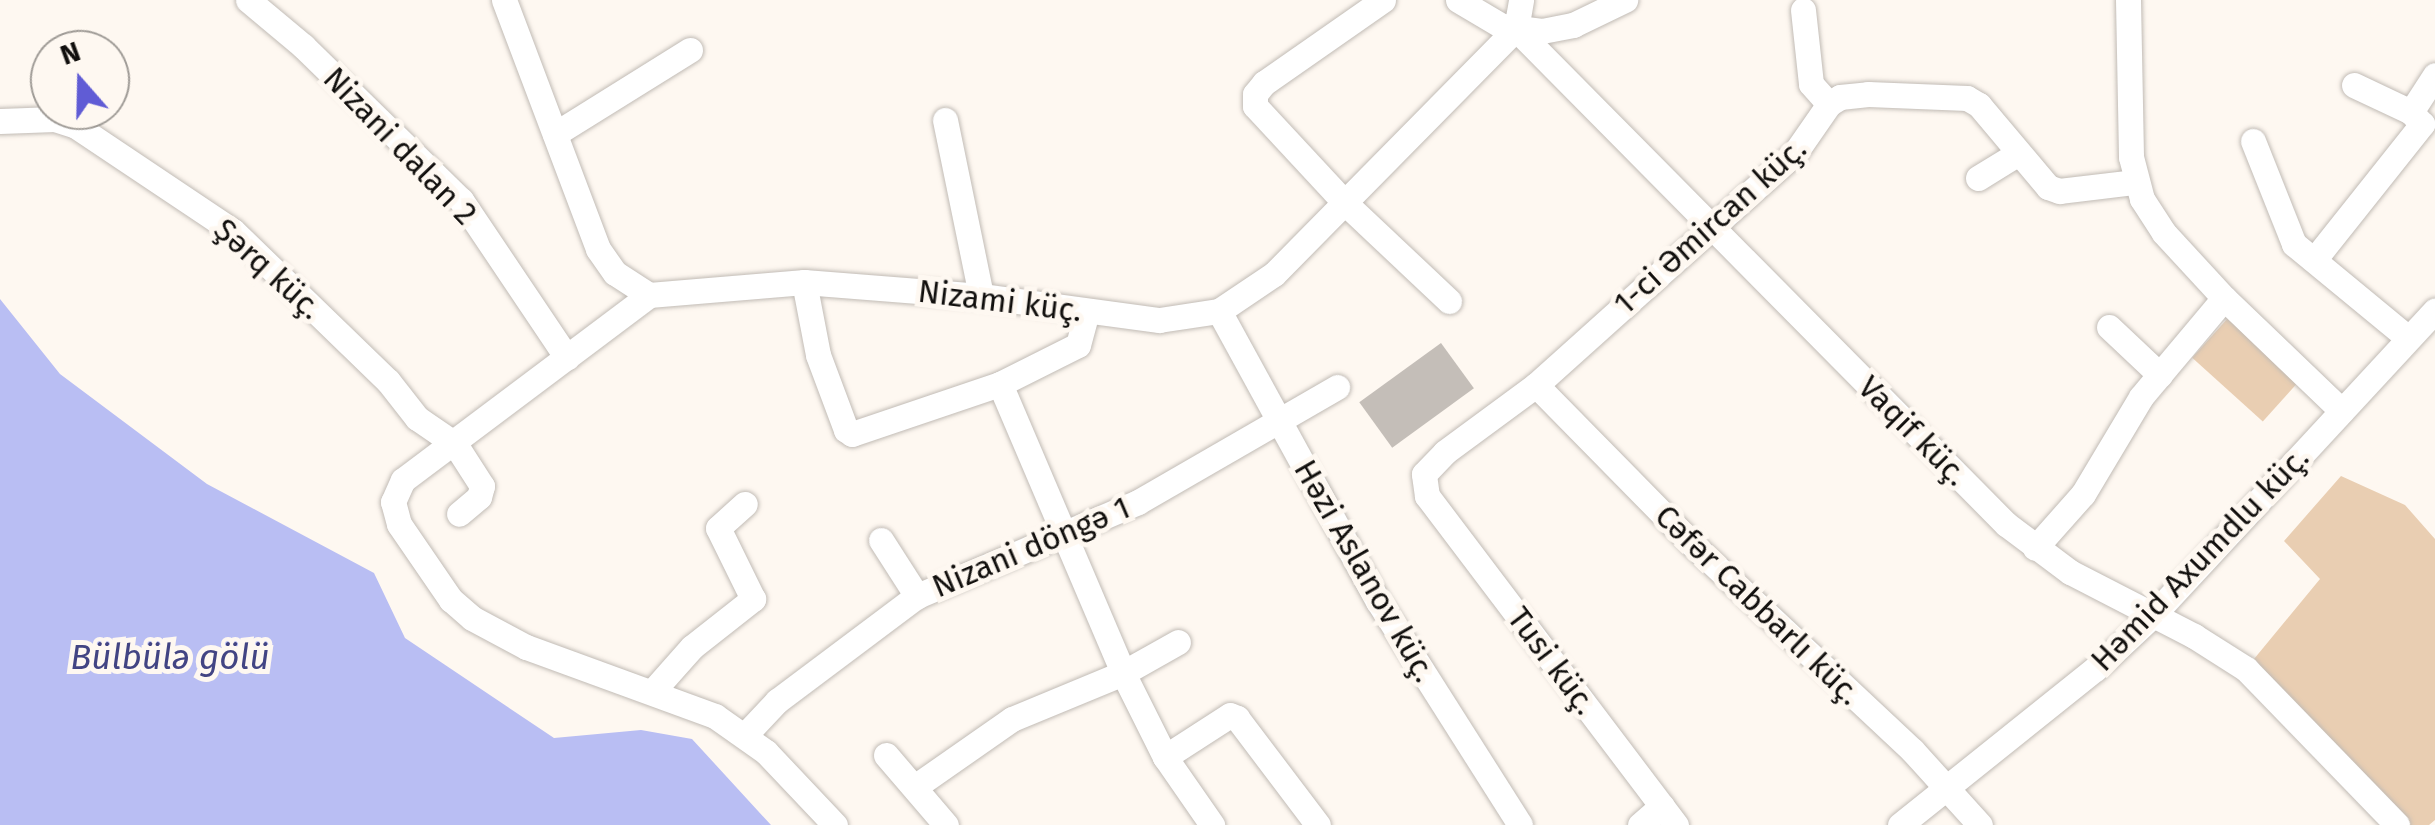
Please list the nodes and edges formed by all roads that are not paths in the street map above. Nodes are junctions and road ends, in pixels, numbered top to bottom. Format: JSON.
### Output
{"nodes":[{"id":1,"x":248,"y":0,"type":"edge"},
{"id":2,"x":504,"y":0,"type":"edge"},
{"id":3,"x":1383,"y":0,"type":"edge"},
{"id":4,"x":1458,"y":0,"type":"edge"},
{"id":5,"x":1521,"y":0,"type":"edge"},
{"id":6,"x":1624,"y":0,"type":"edge"},
{"id":7,"x":2128,"y":0,"type":"edge"},
{"id":8,"x":1804,"y":10,"type":"dead end"},
{"id":9,"x":1516,"y":29,"type":"junction"},
{"id":10,"x":690,"y":50,"type":"dead end"},
{"id":11,"x":2435,"y":75,"type":"edge"},
{"id":12,"x":2354,"y":85,"type":"dead end"},
{"id":13,"x":1828,"y":104,"type":"junction"},
{"id":14,"x":2412,"y":112,"type":"junction"},
{"id":15,"x":945,"y":120,"type":"dead end"},
{"id":16,"x":0,"y":121,"type":"edge"},
{"id":17,"x":555,"y":134,"type":"junction"},
{"id":18,"x":2252,"y":142,"type":"dead end"},
{"id":19,"x":2017,"y":154,"type":"junction"},
{"id":20,"x":1978,"y":178,"type":"dead end"},
{"id":21,"x":2135,"y":182,"type":"junction"},
{"id":22,"x":1345,"y":204,"type":"junction"},
{"id":23,"x":1709,"y":226,"type":"junction"},
{"id":24,"x":2314,"y":260,"type":"junction"},
{"id":25,"x":804,"y":282,"type":"junction"},
{"id":26,"x":649,"y":295,"type":"junction"},
{"id":27,"x":982,"y":296,"type":"junction"},
{"id":28,"x":2224,"y":298,"type":"junction"},
{"id":29,"x":1449,"y":301,"type":"dead end"},
{"id":30,"x":2435,"y":310,"type":"edge"},
{"id":31,"x":1219,"y":311,"type":"junction"},
{"id":32,"x":1088,"y":312,"type":"junction"},
{"id":33,"x":2109,"y":326,"type":"dead end"},
{"id":34,"x":2407,"y":337,"type":"junction"},
{"id":35,"x":567,"y":358,"type":"junction"},
{"id":36,"x":2160,"y":375,"type":"junction"},
{"id":37,"x":1000,"y":384,"type":"junction"},
{"id":38,"x":1536,"y":384,"type":"junction"},
{"id":39,"x":1337,"y":387,"type":"dead end"},
{"id":40,"x":2342,"y":411,"type":"junction"},
{"id":41,"x":1278,"y":419,"type":"junction"},
{"id":42,"x":455,"y":444,"type":"junction"},
{"id":43,"x":1427,"y":496,"type":"joint"},
{"id":44,"x":745,"y":504,"type":"dead end"},
{"id":45,"x":459,"y":514,"type":"dead end"},
{"id":46,"x":1066,"y":532,"type":"junction"},
{"id":47,"x":881,"y":540,"type":"dead end"},
{"id":48,"x":2035,"y":548,"type":"junction"},
{"id":49,"x":916,"y":596,"type":"junction"},
{"id":50,"x":2153,"y":614,"type":"junction"},
{"id":51,"x":1178,"y":642,"type":"dead end"},
{"id":52,"x":1123,"y":672,"type":"junction"},
{"id":53,"x":652,"y":692,"type":"junction"},
{"id":54,"x":744,"y":735,"type":"junction"},
{"id":55,"x":886,"y":754,"type":"dead end"},
{"id":56,"x":1166,"y":758,"type":"junction"},
{"id":57,"x":916,"y":786,"type":"junction"},
{"id":58,"x":1949,"y":787,"type":"junction"},
{"id":59,"x":1669,"y":816,"type":"edge"},
{"id":60,"x":835,"y":825,"type":"edge"},
{"id":61,"x":946,"y":825,"type":"edge"},
{"id":62,"x":1212,"y":825,"type":"edge"},
{"id":63,"x":1318,"y":825,"type":"edge"},
{"id":64,"x":1520,"y":825,"type":"edge"},
{"id":65,"x":1640,"y":825,"type":"edge"},
{"id":66,"x":1900,"y":825,"type":"edge"},
{"id":67,"x":1980,"y":825,"type":"edge"},
{"id":68,"x":2397,"y":825,"type":"edge"}],
"edges":[{"from":1,"to":35,"type":"street","name":"Nizani dalan 2"},
{"from":2,"to":17,"type":"street"},
{"from":3,"to":22,"type":"street"},
{"from":4,"to":9,"type":"street","name":"Vaqif küç."},
{"from":5,"to":9,"type":"street"},
{"from":6,"to":9,"type":"street"},
{"from":7,"to":21,"type":"street"},
{"from":8,"to":13,"type":"street"},
{"from":9,"to":22,"type":"street","name":"Nizami küç."},
{"from":9,"to":23,"type":"street","name":"Vaqif küç."},
{"from":10,"to":17,"type":"street"},
{"from":11,"to":14,"type":"street"},
{"from":12,"to":14,"type":"street"},
{"from":13,"to":19,"type":"street","name":"1-ci Əmircan küç."},
{"from":13,"to":23,"type":"street","name":"1-ci Əmircan küç."},
{"from":14,"to":24,"type":"street"},
{"from":15,"to":27,"type":"street"},
{"from":16,"to":42,"type":"street","name":"Şərq küç."},
{"from":17,"to":26,"type":"street"},
{"from":18,"to":24,"type":"street"},
{"from":19,"to":20,"type":"street"},
{"from":19,"to":21,"type":"street","name":"1-ci Əmircan küç."},
{"from":21,"to":28,"type":"street"},
{"from":22,"to":29,"type":"street"},
{"from":22,"to":31,"type":"street","name":"Nizami küç."},
{"from":23,"to":38,"type":"street","name":"1-ci Əmircan küç."},
{"from":23,"to":48,"type":"street","name":"Vaqif küç."},
{"from":24,"to":34,"type":"street"},
{"from":25,"to":26,"type":"street","name":"Nizami küç."},
{"from":25,"to":27,"type":"street","name":"Nizami küç."},
{"from":25,"to":37,"type":"street"},
{"from":26,"to":35,"type":"street"},
{"from":27,"to":32,"type":"street","name":"Nizami küç."},
{"from":28,"to":36,"type":"street"},
{"from":28,"to":40,"type":"street"},
{"from":30,"to":34,"type":"street","name":"Həmid Axumdlu küç."},
{"from":31,"to":32,"type":"street","name":"Nizami küç."},
{"from":31,"to":41,"type":"street","name":"Həzi Aslanov küç."},
{"from":32,"to":37,"type":"street"},
{"from":33,"to":36,"type":"street"},
{"from":34,"to":40,"type":"street","name":"Həmid Axumdlu küç."},
{"from":35,"to":42,"type":"street"},
{"from":36,"to":48,"type":"street"},
{"from":37,"to":46,"type":"street"},
{"from":38,"to":43,"type":"street","name":"1-ci Əmircan küç."},
{"from":38,"to":58,"type":"street","name":"Cəfər Cabbarlı küç."},
{"from":39,"to":41,"type":"street","name":"Nizani döngə 1"},
{"from":40,"to":50,"type":"street","name":"Həmid Axumdlu küç."},
{"from":41,"to":46,"type":"street","name":"Nizani döngə 1"},
{"from":41,"to":64,"type":"street","name":"Həzi Aslanov küç."},
{"from":42,"to":45,"type":"street"},
{"from":42,"to":53,"type":"street"},
{"from":43,"to":59,"type":"street","name":"Tusi küç."},
{"from":44,"to":53,"type":"street"},
{"from":46,"to":49,"type":"street","name":"Nizani döngə 1"},
{"from":46,"to":52,"type":"street"},
{"from":47,"to":49,"type":"street"},
{"from":48,"to":50,"type":"street","name":"Vaqif küç."},
{"from":49,"to":54,"type":"street","name":"Nizani döngə 1"},
{"from":50,"to":58,"type":"street","name":"Həmid Axumdlu küç."},
{"from":50,"to":68,"type":"street","name":"Vaqif küç."},
{"from":51,"to":52,"type":"street"},
{"from":52,"to":56,"type":"street"},
{"from":52,"to":57,"type":"street"},
{"from":53,"to":54,"type":"street"},
{"from":54,"to":60,"type":"street"},
{"from":55,"to":57,"type":"street"},
{"from":56,"to":62,"type":"street"},
{"from":56,"to":63,"type":"street"},
{"from":57,"to":61,"type":"street"},
{"from":58,"to":66,"type":"street","name":"Həmid Axumdlu küç."},
{"from":58,"to":67,"type":"street","name":"Cəfər Cabbarlı küç."},
{"from":59,"to":65,"type":"street"}]}
